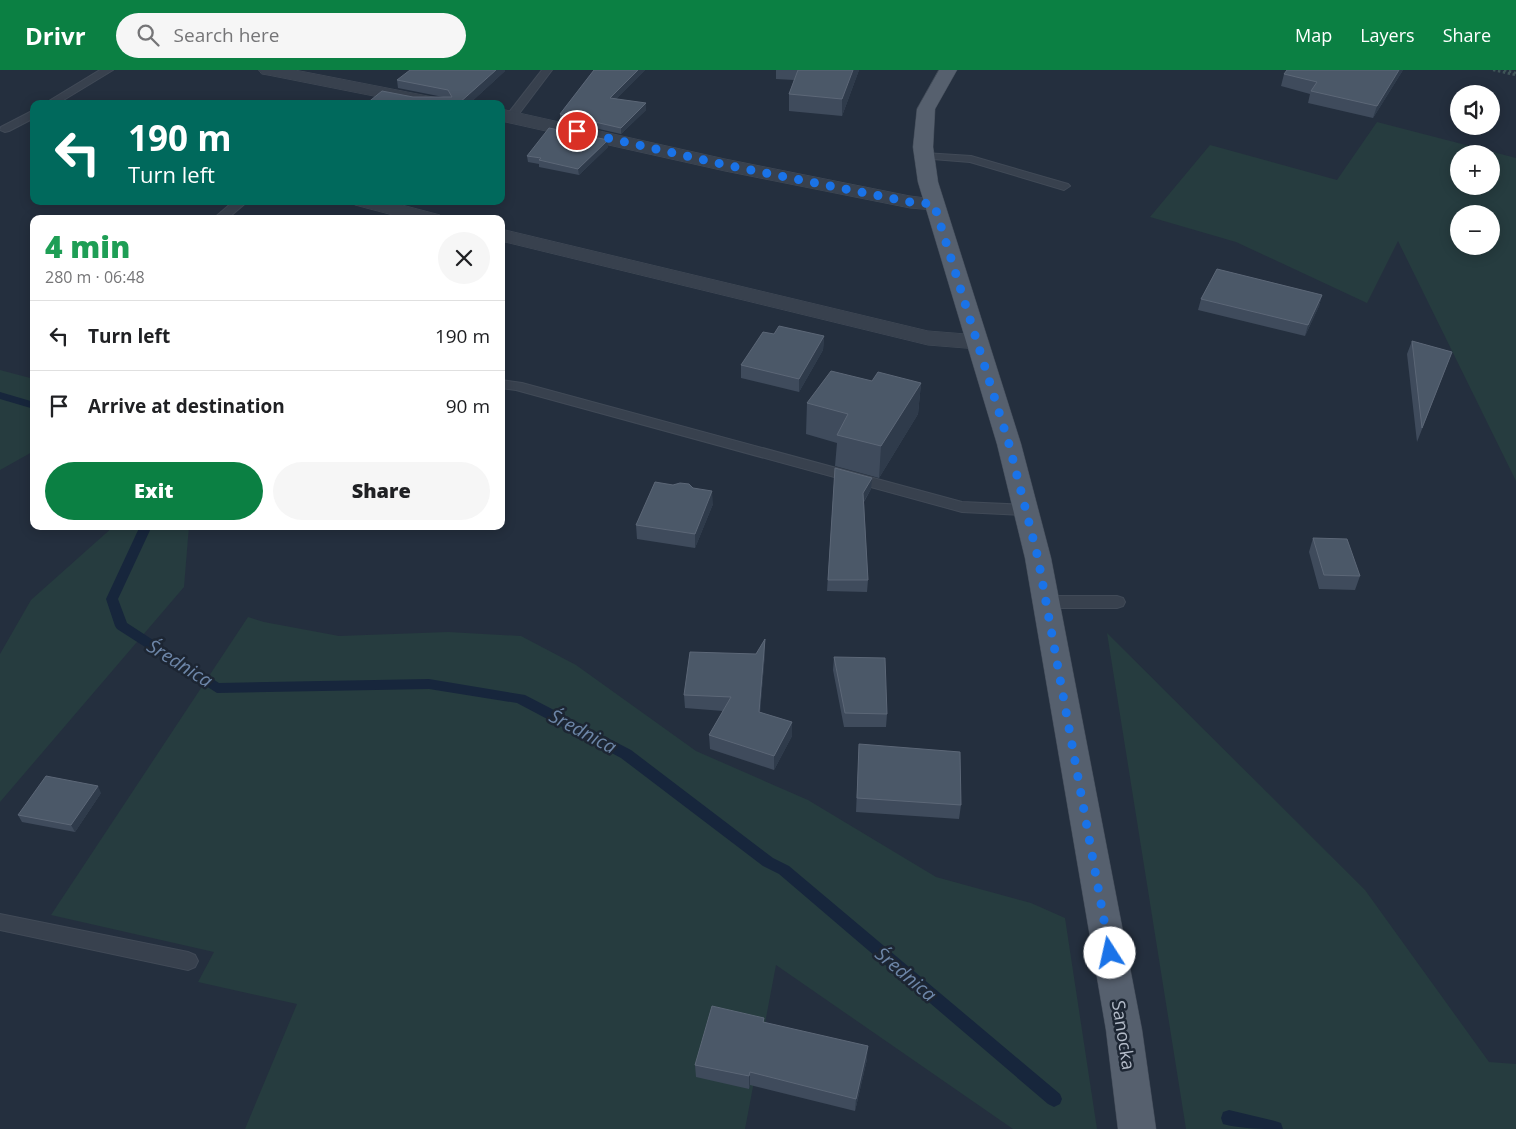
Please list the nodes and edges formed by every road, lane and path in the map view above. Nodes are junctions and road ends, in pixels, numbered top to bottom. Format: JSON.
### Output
{"nodes":[{"id":1,"x":108,"y":70,"type":"edge"},
{"id":2,"x":268,"y":70,"type":"edge"},
{"id":3,"x":547,"y":70,"type":"edge"},
{"id":4,"x":948,"y":70,"type":"edge"},
{"id":5,"x":1493,"y":70,"type":"edge"},
{"id":6,"x":1504,"y":70,"type":"edge"},
{"id":7,"x":1516,"y":74,"type":"edge"},
{"id":8,"x":56,"y":100,"type":"edge"},
{"id":9,"x":422,"y":100,"type":"edge"},
{"id":10,"x":30,"y":115,"type":"edge"},
{"id":11,"x":506,"y":116,"type":"edge"},
{"id":12,"x":5,"y":129,"type":"dead end"},
{"id":13,"x":924,"y":156,"type":"junction"},
{"id":14,"x":1064,"y":186,"type":"dead end"},
{"id":15,"x":934,"y":204,"type":"junction"},
{"id":16,"x":237,"y":205,"type":"edge"},
{"id":17,"x":378,"y":205,"type":"edge"},
{"id":18,"x":224,"y":215,"type":"edge"},
{"id":19,"x":417,"y":215,"type":"edge"},
{"id":20,"x":505,"y":236,"type":"edge"},
{"id":21,"x":978,"y":342,"type":"junction"},
{"id":22,"x":505,"y":385,"type":"edge"},
{"id":23,"x":1026,"y":510,"type":"junction"},
{"id":24,"x":1046,"y":602,"type":"junction"},
{"id":25,"x":1117,"y":602,"type":"dead end"},
{"id":26,"x":0,"y":922,"type":"edge"},
{"id":27,"x":188,"y":961,"type":"dead end"},
{"id":28,"x":1137,"y":1129,"type":"edge"}],
"edges":[{"from":1,"to":8,"type":"lane"},
{"from":2,"to":9,"type":"street"},
{"from":3,"to":11,"type":"lane"},
{"from":4,"to":13,"type":"main road","name":"Sanocka"},
{"from":5,"to":7,"type":"path"},
{"from":6,"to":7,"type":"path"},
{"from":10,"to":12,"type":"lane"},
{"from":11,"to":15,"type":"street"},
{"from":13,"to":14,"type":"lane"},
{"from":13,"to":15,"type":"main road","name":"Sanocka"},
{"from":15,"to":21,"type":"main road","name":"Sanocka"},
{"from":16,"to":18,"type":"lane"},
{"from":17,"to":19,"type":"street"},
{"from":20,"to":21,"type":"street"},
{"from":21,"to":23,"type":"main road","name":"Sanocka"},
{"from":22,"to":23,"type":"lane"},
{"from":23,"to":24,"type":"main road","name":"Sanocka"},
{"from":24,"to":25,"type":"lane"},
{"from":24,"to":28,"type":"main road","name":"Sanocka"},
{"from":26,"to":27,"type":"lane"}]}
